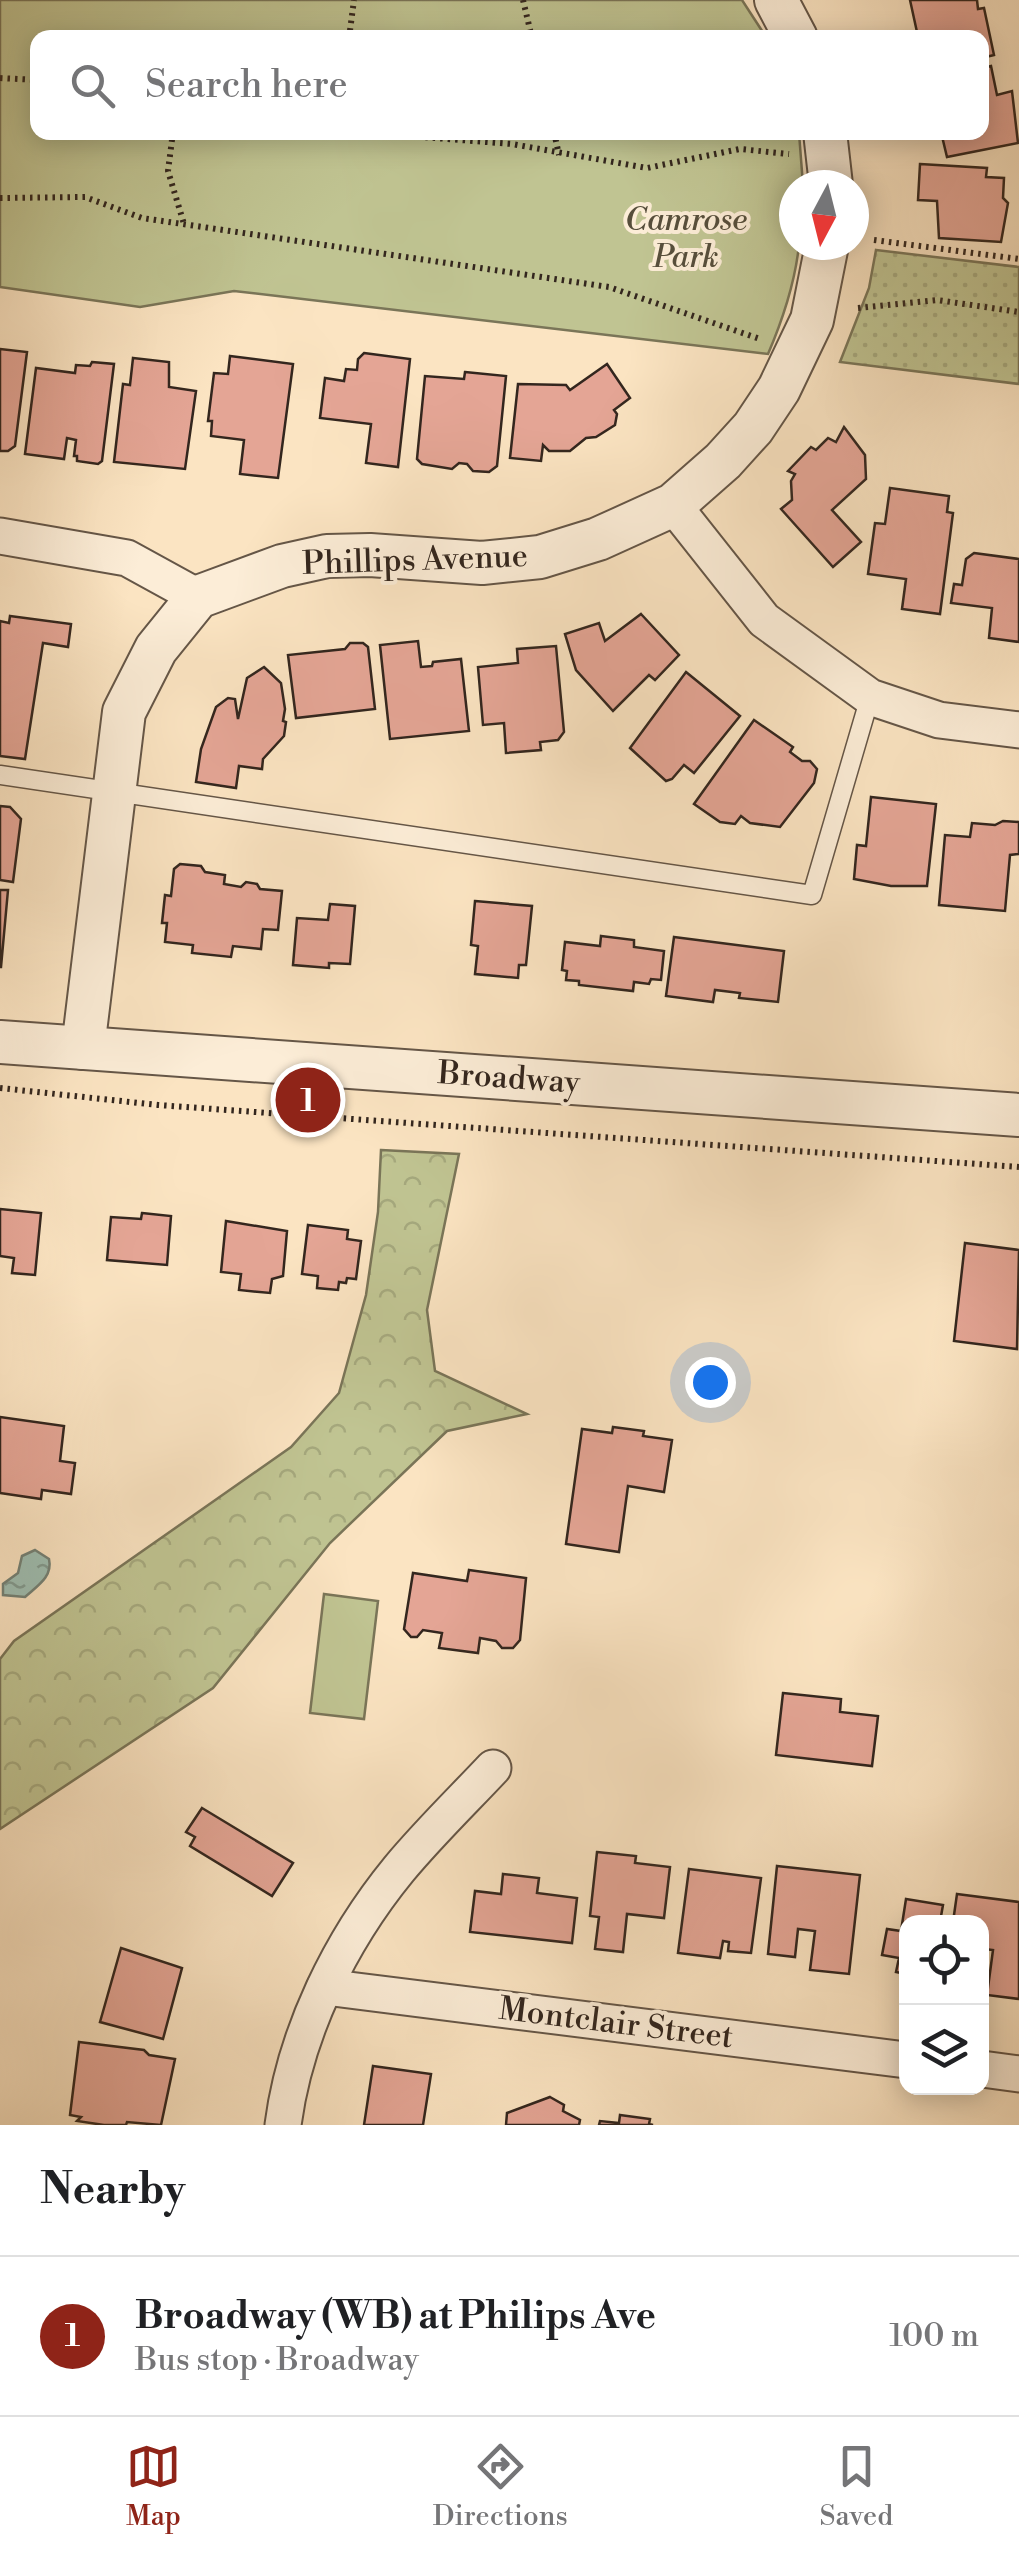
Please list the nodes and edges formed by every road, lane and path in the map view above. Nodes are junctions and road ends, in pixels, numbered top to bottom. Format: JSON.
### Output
{"nodes":[{"id":1,"x":354,"y":0,"type":"edge"},
{"id":2,"x":523,"y":0,"type":"edge"},
{"id":3,"x":776,"y":0,"type":"edge"},
{"id":4,"x":350,"y":30,"type":"edge"},
{"id":5,"x":530,"y":30,"type":"edge"},
{"id":6,"x":792,"y":30,"type":"edge"},
{"id":7,"x":0,"y":78,"type":"edge"},
{"id":8,"x":30,"y":80,"type":"edge"},
{"id":9,"x":172,"y":140,"type":"edge"},
{"id":10,"x":476,"y":140,"type":"edge"},
{"id":11,"x":556,"y":140,"type":"edge"},
{"id":12,"x":827,"y":140,"type":"edge"},
{"id":13,"x":790,"y":154,"type":"dead end"},
{"id":14,"x":559,"y":155,"type":"junction"},
{"id":15,"x":830,"y":170,"type":"edge"},
{"id":16,"x":0,"y":198,"type":"edge"},
{"id":17,"x":184,"y":224,"type":"junction"},
{"id":18,"x":874,"y":240,"type":"dead end"},
{"id":19,"x":1019,"y":259,"type":"edge"},
{"id":20,"x":824,"y":260,"type":"edge"},
{"id":21,"x":858,"y":308,"type":"dead end"},
{"id":22,"x":1019,"y":312,"type":"edge"},
{"id":23,"x":760,"y":339,"type":"dead end"},
{"id":24,"x":672,"y":505,"type":"junction"},
{"id":25,"x":0,"y":536,"type":"edge"},
{"id":26,"x":198,"y":598,"type":"junction"},
{"id":27,"x":870,"y":696,"type":"junction"},
{"id":28,"x":1019,"y":730,"type":"edge"},
{"id":29,"x":0,"y":775,"type":"edge"},
{"id":30,"x":115,"y":794,"type":"junction"},
{"id":31,"x":0,"y":1042,"type":"edge"},
{"id":32,"x":83,"y":1048,"type":"junction"},
{"id":33,"x":0,"y":1088,"type":"edge"},
{"id":34,"x":1019,"y":1114,"type":"edge"},
{"id":35,"x":1019,"y":1167,"type":"edge"},
{"id":36,"x":494,"y":1768,"type":"dead end"},
{"id":37,"x":325,"y":1987,"type":"junction"},
{"id":38,"x":899,"y":2059,"type":"edge"},
{"id":39,"x":989,"y":2070,"type":"edge"},
{"id":40,"x":1019,"y":2074,"type":"edge"},
{"id":41,"x":283,"y":2125,"type":"edge"}],
"edges":[{"from":1,"to":4,"type":"path"},
{"from":2,"to":5,"type":"path"},
{"from":3,"to":6,"type":"street"},
{"from":7,"to":8,"type":"path"},
{"from":9,"to":17,"type":"path"},
{"from":10,"to":14,"type":"path"},
{"from":11,"to":14,"type":"path"},
{"from":12,"to":15,"type":"street"},
{"from":13,"to":14,"type":"path"},
{"from":16,"to":17,"type":"path"},
{"from":17,"to":23,"type":"path"},
{"from":18,"to":19,"type":"path"},
{"from":20,"to":24,"type":"street","name":"Phillips Avenue"},
{"from":21,"to":22,"type":"path"},
{"from":24,"to":26,"type":"street","name":"Phillips Avenue"},
{"from":24,"to":27,"type":"street"},
{"from":25,"to":26,"type":"street"},
{"from":26,"to":30,"type":"street","name":"Phillips Avenue"},
{"from":27,"to":28,"type":"street"},
{"from":27,"to":30,"type":"lane"},
{"from":29,"to":30,"type":"lane"},
{"from":30,"to":32,"type":"street","name":"Phillips Avenue"},
{"from":31,"to":32,"type":"street","name":"Broadway"},
{"from":32,"to":34,"type":"street","name":"Broadway"},
{"from":33,"to":35,"type":"path"},
{"from":36,"to":37,"type":"street"},
{"from":37,"to":38,"type":"street","name":"Montclair Street"},
{"from":37,"to":41,"type":"street"},
{"from":39,"to":40,"type":"street"}]}
